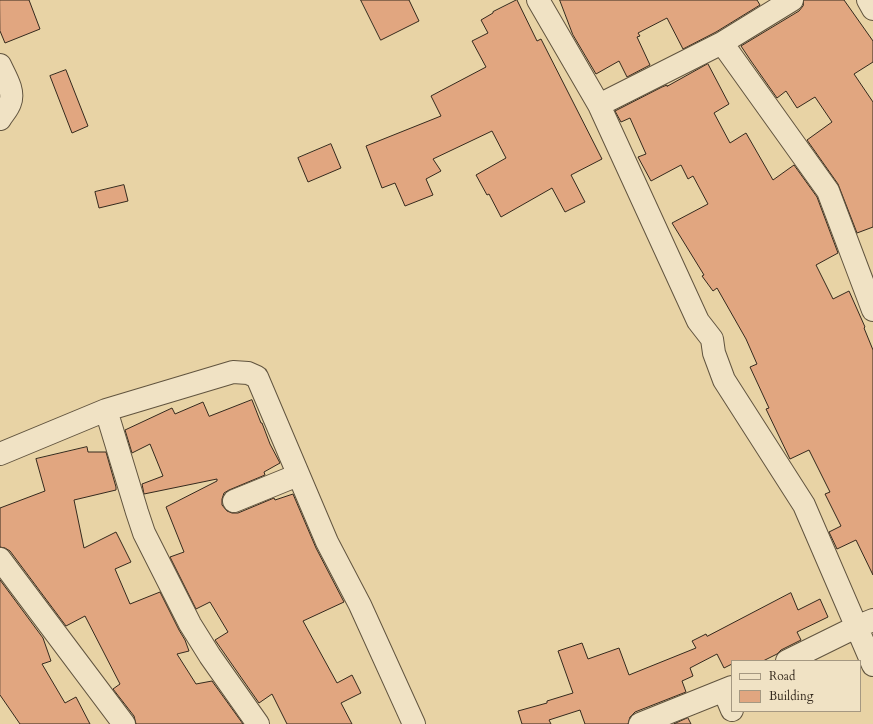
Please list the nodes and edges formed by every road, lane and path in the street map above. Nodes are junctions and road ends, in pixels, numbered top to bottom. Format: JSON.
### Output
{"nodes":[{"id":1,"x":538,"y":0,"type":"edge"},
{"id":2,"x":792,"y":0,"type":"edge"},
{"id":3,"x":868,"y":0,"type":"edge"},
{"id":4,"x":873,"y":9,"type":"edge"},
{"id":5,"x":722,"y":43,"type":"junction"},
{"id":6,"x":0,"y":64,"type":"edge"},
{"id":7,"x":599,"y":105,"type":"junction"},
{"id":8,"x":0,"y":120,"type":"edge"},
{"id":9,"x":873,"y":310,"type":"edge"},
{"id":10,"x":106,"y":410,"type":"junction"},
{"id":11,"x":0,"y":454,"type":"edge"},
{"id":12,"x":298,"y":475,"type":"junction"},
{"id":13,"x":234,"y":501,"type":"dead end"},
{"id":14,"x":0,"y":559,"type":"edge"},
{"id":15,"x":865,"y":624,"type":"edge"},
{"id":16,"x":789,"y":660,"type":"edge"},
{"id":17,"x":873,"y":664,"type":"edge"},
{"id":18,"x":730,"y":700,"type":"edge"},
{"id":19,"x":734,"y":712,"type":"edge"},
{"id":20,"x":124,"y":724,"type":"edge"},
{"id":21,"x":258,"y":724,"type":"edge"},
{"id":22,"x":414,"y":724,"type":"edge"},
{"id":23,"x":640,"y":724,"type":"edge"},
{"id":24,"x":738,"y":724,"type":"edge"}],
"edges":[{"from":1,"to":7,"type":"street"},
{"from":2,"to":5,"type":"street"},
{"from":3,"to":4,"type":"street"},
{"from":5,"to":7,"type":"street"},
{"from":5,"to":9,"type":"street"},
{"from":6,"to":8,"type":"street"},
{"from":7,"to":15,"type":"street"},
{"from":10,"to":11,"type":"street"},
{"from":10,"to":12,"type":"street"},
{"from":10,"to":21,"type":"street"},
{"from":12,"to":13,"type":"street"},
{"from":12,"to":22,"type":"street"},
{"from":14,"to":20,"type":"street"},
{"from":15,"to":16,"type":"street"},
{"from":15,"to":17,"type":"street"},
{"from":18,"to":23,"type":"street"},
{"from":19,"to":24,"type":"street"}]}
